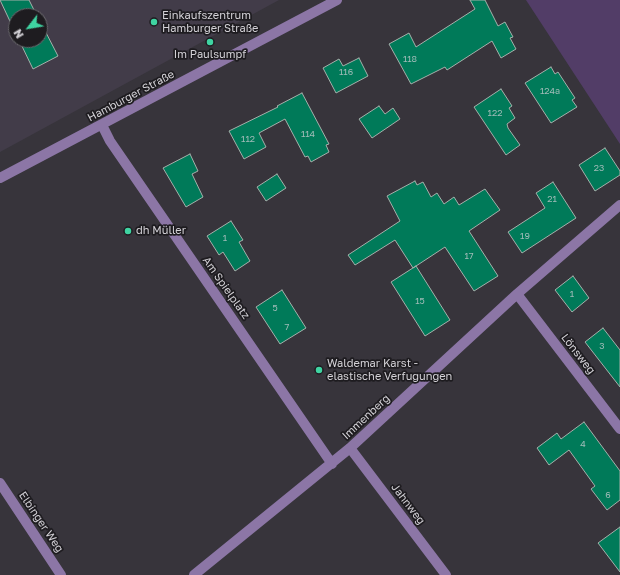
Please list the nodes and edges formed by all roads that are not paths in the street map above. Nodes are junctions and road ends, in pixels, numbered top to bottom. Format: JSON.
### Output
{"nodes":[{"id":1,"x":338,"y":0,"type":"edge"},
{"id":2,"x":102,"y":124,"type":"junction"},
{"id":3,"x":0,"y":178,"type":"edge"},
{"id":4,"x":620,"y":205,"type":"edge"},
{"id":5,"x":517,"y":294,"type":"junction"},
{"id":6,"x":620,"y":429,"type":"edge"},
{"id":7,"x":350,"y":448,"type":"junction"},
{"id":8,"x":332,"y":464,"type":"junction"},
{"id":9,"x":0,"y":483,"type":"edge"},
{"id":10,"x":61,"y":575,"type":"edge"},
{"id":11,"x":194,"y":575,"type":"edge"},
{"id":12,"x":446,"y":575,"type":"edge"}],
"edges":[{"from":1,"to":2,"type":"street","name":"Hamburger Straße"},
{"from":2,"to":3,"type":"street","name":"Hamburger Straße"},
{"from":2,"to":8,"type":"street","name":"Am Spielplatz"},
{"from":4,"to":5,"type":"street","name":"Immenberg"},
{"from":5,"to":6,"type":"street","name":"Lönsweg"},
{"from":5,"to":7,"type":"street","name":"Immenberg"},
{"from":7,"to":8,"type":"street","name":"Immenberg"},
{"from":7,"to":12,"type":"street","name":"Jahnweg"},
{"from":8,"to":11,"type":"street","name":"Immenberg"},
{"from":9,"to":10,"type":"street","name":"Elbinger Weg"}]}
